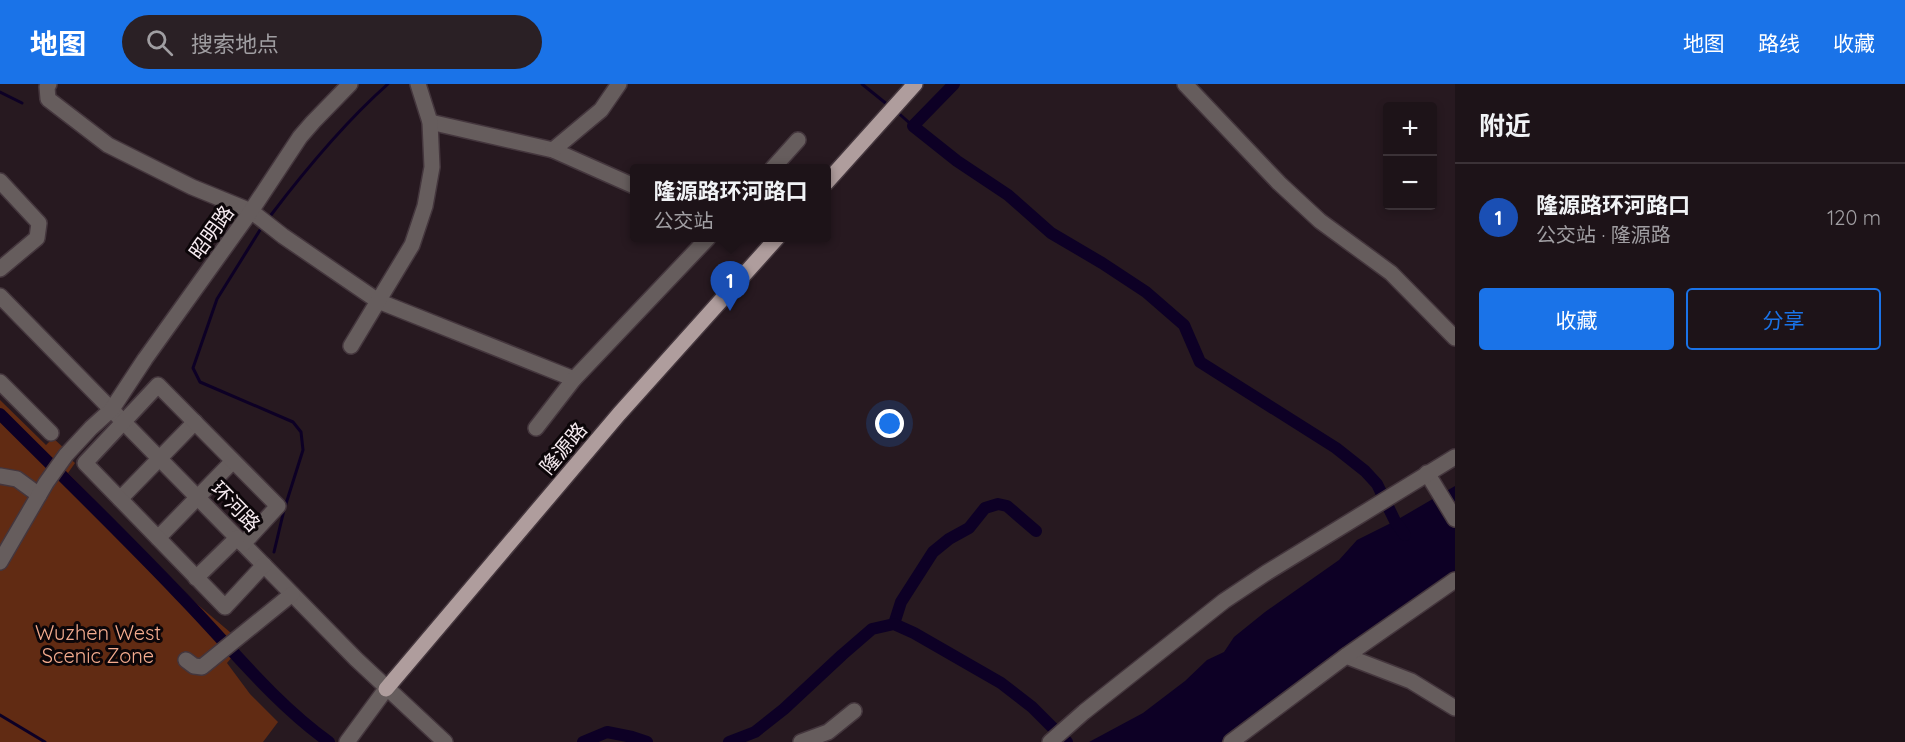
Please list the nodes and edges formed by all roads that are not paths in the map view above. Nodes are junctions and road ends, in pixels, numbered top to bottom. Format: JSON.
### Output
{"nodes":[{"id":1,"x":49,"y":84,"type":"edge"},
{"id":2,"x":350,"y":84,"type":"edge"},
{"id":3,"x":418,"y":84,"type":"edge"},
{"id":4,"x":619,"y":84,"type":"edge"},
{"id":5,"x":1185,"y":84,"type":"edge"},
{"id":6,"x":913,"y":86,"type":"edge"},
{"id":7,"x":430,"y":122,"type":"junction"},
{"id":8,"x":798,"y":140,"type":"dead end"},
{"id":9,"x":553,"y":150,"type":"junction"},
{"id":10,"x":776,"y":164,"type":"edge"},
{"id":11,"x":831,"y":177,"type":"edge"},
{"id":12,"x":0,"y":181,"type":"edge"},
{"id":13,"x":630,"y":184,"type":"edge"},
{"id":14,"x":251,"y":212,"type":"junction"},
{"id":15,"x":703,"y":242,"type":"edge"},
{"id":16,"x":773,"y":242,"type":"edge"},
{"id":17,"x":0,"y":269,"type":"edge"},
{"id":18,"x":0,"y":296,"type":"edge"},
{"id":19,"x":378,"y":301,"type":"junction"},
{"id":20,"x":1455,"y":338,"type":"edge"},
{"id":21,"x":351,"y":346,"type":"dead end"},
{"id":22,"x":574,"y":379,"type":"junction"},
{"id":23,"x":0,"y":382,"type":"edge"},
{"id":24,"x":112,"y":410,"type":"junction"},
{"id":25,"x":124,"y":421,"type":"junction"},
{"id":26,"x":195,"y":422,"type":"junction"},
{"id":27,"x":536,"y":428,"type":"dead end"},
{"id":28,"x":51,"y":433,"type":"dead end"},
{"id":29,"x":1455,"y":457,"type":"edge"},
{"id":30,"x":159,"y":458,"type":"junction"},
{"id":31,"x":234,"y":461,"type":"junction"},
{"id":32,"x":0,"y":477,"type":"edge"},
{"id":33,"x":1431,"y":479,"type":"junction"},
{"id":34,"x":42,"y":489,"type":"junction"},
{"id":35,"x":198,"y":497,"type":"junction"},
{"id":36,"x":120,"y":499,"type":"junction"},
{"id":37,"x":1455,"y":519,"type":"edge"},
{"id":38,"x":158,"y":538,"type":"junction"},
{"id":39,"x":240,"y":541,"type":"junction"},
{"id":40,"x":0,"y":561,"type":"edge"},
{"id":41,"x":264,"y":565,"type":"junction"},
{"id":42,"x":196,"y":578,"type":"junction"},
{"id":43,"x":1455,"y":580,"type":"edge"},
{"id":44,"x":292,"y":594,"type":"junction"},
{"id":45,"x":1346,"y":656,"type":"junction"},
{"id":46,"x":186,"y":660,"type":"dead end"},
{"id":47,"x":386,"y":689,"type":"junction"},
{"id":48,"x":1455,"y":708,"type":"edge"},
{"id":49,"x":854,"y":711,"type":"dead end"},
{"id":50,"x":1057,"y":736,"type":"edge"},
{"id":51,"x":351,"y":737,"type":"edge"},
{"id":52,"x":445,"y":742,"type":"edge"},
{"id":53,"x":801,"y":742,"type":"edge"},
{"id":54,"x":1231,"y":742,"type":"edge"}],
"edges":[{"from":1,"to":14,"type":"street"},
{"from":2,"to":14,"type":"street","name":"昭明路"},
{"from":3,"to":7,"type":"street"},
{"from":4,"to":9,"type":"street"},
{"from":5,"to":20,"type":"street"},
{"from":6,"to":11,"type":"main road"},
{"from":7,"to":9,"type":"street"},
{"from":7,"to":19,"type":"street"},
{"from":8,"to":10,"type":"street"},
{"from":9,"to":13,"type":"street"},
{"from":12,"to":17,"type":"street"},
{"from":14,"to":19,"type":"street"},
{"from":14,"to":24,"type":"street","name":"昭明路"},
{"from":15,"to":22,"type":"street"},
{"from":16,"to":47,"type":"main road","name":"隆源路"},
{"from":18,"to":24,"type":"street","name":"环河路"},
{"from":19,"to":21,"type":"street"},
{"from":19,"to":22,"type":"street"},
{"from":22,"to":27,"type":"street"},
{"from":23,"to":28,"type":"street"},
{"from":24,"to":25,"type":"street","name":"环河路"},
{"from":24,"to":34,"type":"street","name":"昭明路"},
{"from":25,"to":26,"type":"street"},
{"from":25,"to":30,"type":"street","name":"环河路"},
{"from":25,"to":36,"type":"street"},
{"from":26,"to":30,"type":"street"},
{"from":26,"to":31,"type":"street"},
{"from":29,"to":33,"type":"street"},
{"from":30,"to":35,"type":"street","name":"环河路"},
{"from":30,"to":36,"type":"street"},
{"from":31,"to":35,"type":"street"},
{"from":31,"to":39,"type":"street"},
{"from":32,"to":34,"type":"street"},
{"from":33,"to":37,"type":"street"},
{"from":33,"to":50,"type":"street"},
{"from":34,"to":40,"type":"street","name":"昭明路"},
{"from":35,"to":38,"type":"street"},
{"from":35,"to":39,"type":"street","name":"环河路"},
{"from":36,"to":38,"type":"street"},
{"from":38,"to":42,"type":"street"},
{"from":39,"to":41,"type":"street","name":"环河路"},
{"from":39,"to":42,"type":"street"},
{"from":41,"to":42,"type":"street"},
{"from":41,"to":44,"type":"street","name":"环河路"},
{"from":43,"to":45,"type":"street"},
{"from":44,"to":46,"type":"street"},
{"from":44,"to":47,"type":"street","name":"环河路"},
{"from":45,"to":48,"type":"street"},
{"from":45,"to":54,"type":"street"},
{"from":47,"to":51,"type":"street"},
{"from":47,"to":52,"type":"street","name":"环河路"},
{"from":49,"to":53,"type":"street"}]}
